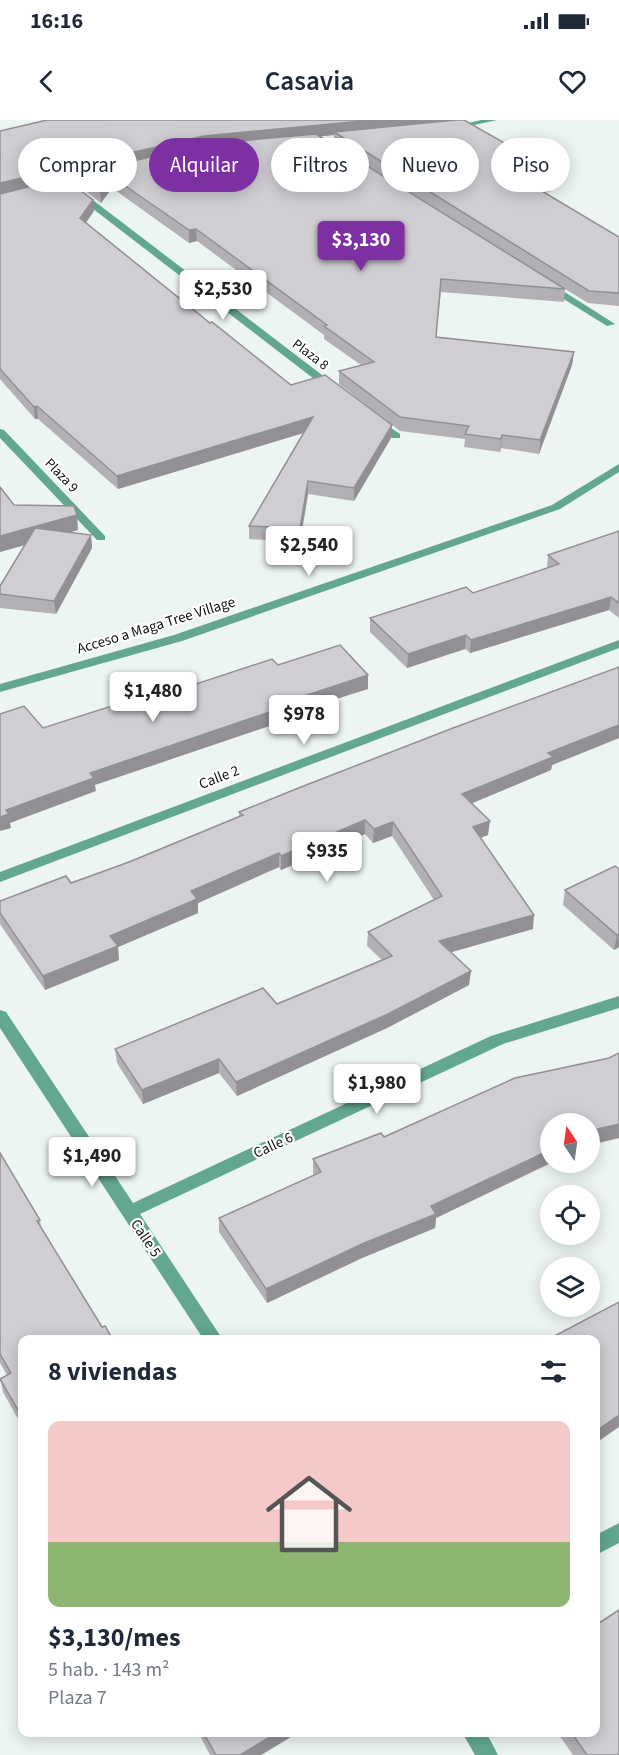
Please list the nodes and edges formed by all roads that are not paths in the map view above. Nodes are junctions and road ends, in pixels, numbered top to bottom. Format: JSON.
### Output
{"nodes":[{"id":1,"x":493,"y":120,"type":"edge"},
{"id":2,"x":436,"y":130,"type":"edge"},
{"id":3,"x":78,"y":192,"type":"edge"},
{"id":4,"x":540,"y":280,"type":"edge"},
{"id":5,"x":610,"y":324,"type":"dead end"},
{"id":6,"x":349,"y":400,"type":"edge"},
{"id":7,"x":368,"y":414,"type":"edge"},
{"id":8,"x":0,"y":432,"type":"edge"},
{"id":9,"x":396,"y":436,"type":"edge"},
{"id":10,"x":619,"y":467,"type":"edge"},
{"id":11,"x":101,"y":538,"type":"dead end"},
{"id":12,"x":619,"y":644,"type":"edge"},
{"id":13,"x":0,"y":688,"type":"edge"},
{"id":14,"x":0,"y":877,"type":"edge"},
{"id":15,"x":619,"y":1002,"type":"edge"},
{"id":16,"x":0,"y":1016,"type":"edge"},
{"id":17,"x":129,"y":1212,"type":"junction"},
{"id":18,"x":211,"y":1335,"type":"edge"},
{"id":19,"x":619,"y":1532,"type":"edge"},
{"id":20,"x":600,"y":1544,"type":"edge"},
{"id":21,"x":476,"y":1737,"type":"edge"},
{"id":22,"x":487,"y":1755,"type":"edge"}],
"edges":[{"from":1,"to":2,"type":"street"},
{"from":3,"to":6,"type":"street","name":"Plaza 8"},
{"from":4,"to":5,"type":"street"},
{"from":7,"to":9,"type":"street"},
{"from":8,"to":11,"type":"street","name":"Plaza 9"},
{"from":10,"to":13,"type":"street","name":"Acceso a Maga Tree Village"},
{"from":12,"to":14,"type":"street","name":"Calle 2"},
{"from":15,"to":17,"type":"street","name":"Calle 6"},
{"from":16,"to":17,"type":"street","name":"Calle 5"},
{"from":17,"to":18,"type":"street","name":"Calle 5"},
{"from":19,"to":20,"type":"street"},
{"from":21,"to":22,"type":"street"}]}
